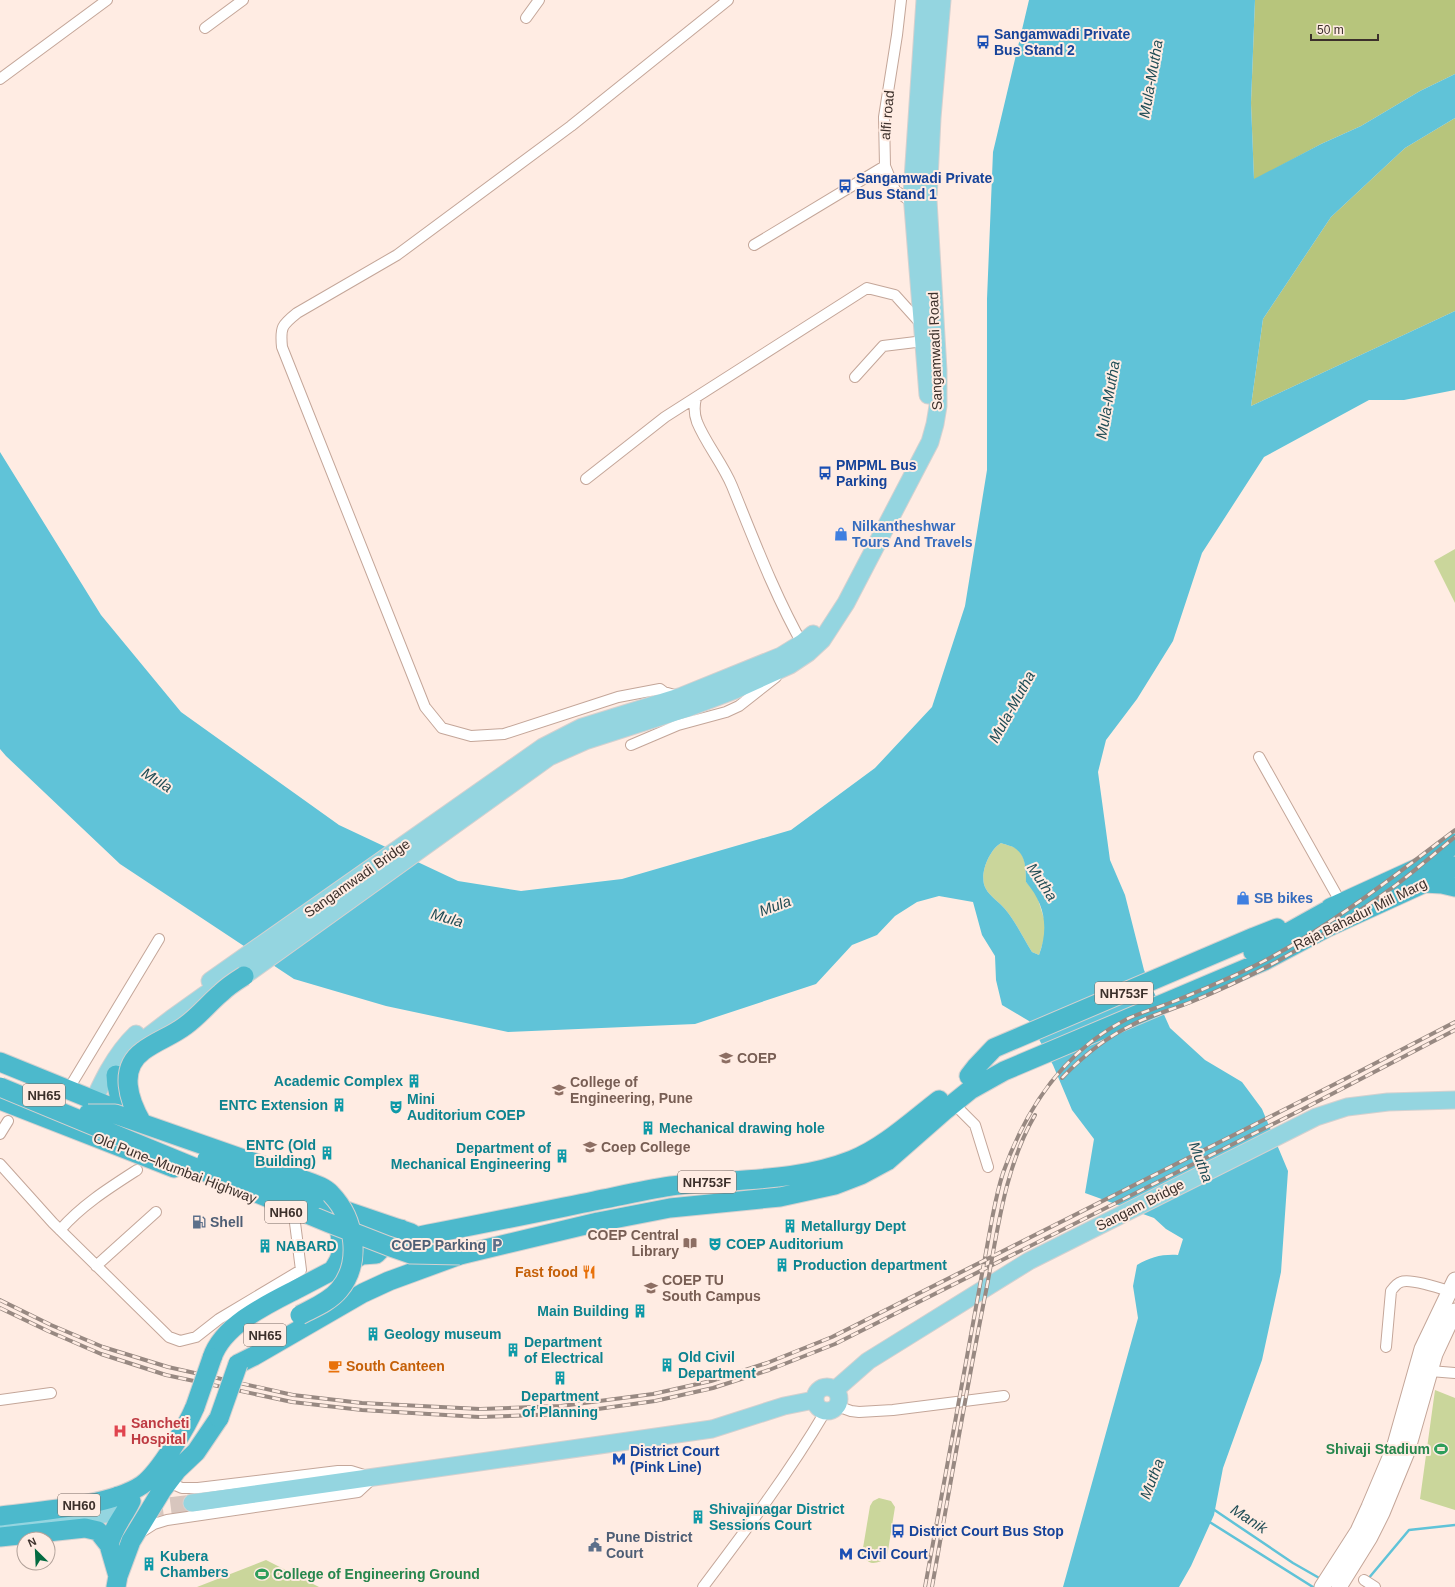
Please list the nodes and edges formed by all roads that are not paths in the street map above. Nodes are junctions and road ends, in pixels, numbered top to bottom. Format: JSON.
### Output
{"nodes":[{"id":1,"x":107,"y":0,"type":"edge"},
{"id":2,"x":243,"y":0,"type":"edge"},
{"id":3,"x":539,"y":0,"type":"edge"},
{"id":4,"x":728,"y":0,"type":"edge"},
{"id":5,"x":901,"y":0,"type":"edge"},
{"id":6,"x":925,"y":0,"type":"edge"},
{"id":7,"x":942,"y":0,"type":"edge"},
{"id":8,"x":526,"y":18,"type":"dead end"},
{"id":9,"x":205,"y":28,"type":"dead end"},
{"id":10,"x":0,"y":79,"type":"edge"},
{"id":11,"x":885,"y":166,"type":"junction"},
{"id":12,"x":920,"y":205,"type":"junction"},
{"id":13,"x":754,"y":245,"type":"dead end"},
{"id":14,"x":923,"y":333,"type":"junction"},
{"id":15,"x":855,"y":377,"type":"dead end"},
{"id":16,"x":696,"y":398,"type":"junction"},
{"id":17,"x":586,"y":479,"type":"dead end"},
{"id":18,"x":805,"y":648,"type":"junction"},
{"id":19,"x":785,"y":661,"type":"junction"},
{"id":20,"x":684,"y":702,"type":"junction"},
{"id":21,"x":631,"y":745,"type":"dead end"},
{"id":22,"x":1259,"y":757,"type":"dead end"},
{"id":23,"x":520,"y":769,"type":"junction"},
{"id":24,"x":1453,"y":856,"type":"edge"},
{"id":25,"x":1424,"y":883,"type":"junction"},
{"id":26,"x":1455,"y":887,"type":"edge"},
{"id":27,"x":1341,"y":903,"type":"junction"},
{"id":28,"x":159,"y":939,"type":"dead end"},
{"id":29,"x":1288,"y":941,"type":"junction"},
{"id":30,"x":1259,"y":949,"type":"junction"},
{"id":31,"x":244,"y":976,"type":"junction"},
{"id":32,"x":123,"y":1055,"type":"junction"},
{"id":33,"x":999,"y":1060,"type":"junction"},
{"id":34,"x":0,"y":1062,"type":"edge"},
{"id":35,"x":116,"y":1075,"type":"junction"},
{"id":36,"x":0,"y":1076,"type":"edge"},
{"id":37,"x":0,"y":1087,"type":"edge"},
{"id":38,"x":68,"y":1090,"type":"junction"},
{"id":39,"x":0,"y":1100,"type":"edge"},
{"id":40,"x":1455,"y":1100,"type":"edge"},
{"id":41,"x":953,"y":1103,"type":"junction"},
{"id":42,"x":89,"y":1118,"type":"junction"},
{"id":43,"x":135,"y":1118,"type":"junction"},
{"id":44,"x":8,"y":1121,"type":"dead end"},
{"id":45,"x":0,"y":1134,"type":"edge"},
{"id":46,"x":0,"y":1164,"type":"edge"},
{"id":47,"x":988,"y":1167,"type":"dead end"},
{"id":48,"x":136,"y":1170,"type":"dead end"},
{"id":49,"x":321,"y":1202,"type":"junction"},
{"id":50,"x":156,"y":1212,"type":"dead end"},
{"id":51,"x":294,"y":1215,"type":"junction"},
{"id":52,"x":401,"y":1229,"type":"junction"},
{"id":53,"x":60,"y":1230,"type":"junction"},
{"id":54,"x":340,"y":1234,"type":"junction"},
{"id":55,"x":419,"y":1236,"type":"junction"},
{"id":56,"x":460,"y":1255,"type":"junction"},
{"id":57,"x":380,"y":1256,"type":"junction"},
{"id":58,"x":96,"y":1266,"type":"junction"},
{"id":59,"x":333,"y":1270,"type":"junction"},
{"id":60,"x":1452,"y":1285,"type":"edge"},
{"id":61,"x":1455,"y":1311,"type":"edge"},
{"id":62,"x":300,"y":1315,"type":"joint"},
{"id":63,"x":1386,"y":1347,"type":"dead end"},
{"id":64,"x":215,"y":1360,"type":"junction"},
{"id":65,"x":238,"y":1364,"type":"junction"},
{"id":66,"x":1430,"y":1371,"type":"junction"},
{"id":67,"x":1455,"y":1374,"type":"edge"},
{"id":68,"x":51,"y":1393,"type":"dead end"},
{"id":69,"x":1004,"y":1396,"type":"dead end"},
{"id":70,"x":0,"y":1400,"type":"edge"},
{"id":71,"x":828,"y":1402,"type":"junction"},
{"id":72,"x":206,"y":1412,"type":"junction"},
{"id":73,"x":165,"y":1478,"type":"junction"},
{"id":74,"x":373,"y":1478,"type":"junction"},
{"id":75,"x":1387,"y":1482,"type":"junction"},
{"id":76,"x":192,"y":1503,"type":"tunnel mouth"},
{"id":77,"x":119,"y":1504,"type":"junction"},
{"id":78,"x":0,"y":1516,"type":"edge"},
{"id":79,"x":0,"y":1527,"type":"edge"},
{"id":80,"x":0,"y":1537,"type":"edge"},
{"id":81,"x":131,"y":1541,"type":"junction"},
{"id":82,"x":109,"y":1545,"type":"junction"},
{"id":83,"x":1356,"y":1548,"type":"junction"},
{"id":84,"x":117,"y":1582,"type":"edge"},
{"id":85,"x":703,"y":1587,"type":"edge"},
{"id":86,"x":1322,"y":1587,"type":"edge"},
{"id":87,"x":1339,"y":1587,"type":"edge"}],
"edges":[{"from":1,"to":10,"type":"street"},
{"from":2,"to":9,"type":"street"},
{"from":3,"to":8,"type":"street"},
{"from":4,"to":20,"type":"street"},
{"from":5,"to":11,"type":"street","name":"alfi road"},
{"from":6,"to":12,"type":"main road","name":"Sangamwadi Road"},
{"from":7,"to":12,"type":"main road","name":"Sangamwadi Road"},
{"from":11,"to":12,"type":"street","name":"alfi road"},
{"from":11,"to":13,"type":"street"},
{"from":12,"to":14,"type":"main road","name":"Sangamwadi Road"},
{"from":12,"to":18,"type":"main road","name":"Sangamwadi Road"},
{"from":14,"to":15,"type":"street"},
{"from":14,"to":16,"type":"street"},
{"from":14,"to":18,"type":"main road","name":"Sangamwadi Road"},
{"from":16,"to":17,"type":"street"},
{"from":16,"to":18,"type":"street"},
{"from":18,"to":19,"type":"main road","name":"Sangamwadi Road"},
{"from":19,"to":20,"type":"main road","name":"Sangamwadi Road"},
{"from":19,"to":21,"type":"street"},
{"from":20,"to":23,"type":"main road","name":"Sangamwadi Bridge"},
{"from":22,"to":27,"type":"street"},
{"from":23,"to":31,"type":"main road","name":"Sangamwadi Bridge"},
{"from":23,"to":32,"type":"main road","name":"Sangamwadi Bridge"},
{"from":24,"to":25,"type":"highway","name":"Raja Bahadur Mill Marg","number":"NH753F"},
{"from":24,"to":27,"type":"highway","name":"Raja Bahadur Mill Marg","number":"NH753F"},
{"from":25,"to":26,"type":"highway"},
{"from":25,"to":29,"type":"highway","name":"Raja Bahadur Mill Marg","number":"NH753F"},
{"from":27,"to":29,"type":"highway","name":"Raja Bahadur Mill Marg","number":"NH753F"},
{"from":27,"to":30,"type":"highway","name":"Raja Bahadur Mill Marg","number":"NH753F"},
{"from":28,"to":38,"type":"street"},
{"from":29,"to":30,"type":"highway","name":"Raja Bahadur Mill Marg","number":"NH753F"},
{"from":30,"to":33,"type":"highway","number":"NH753F"},
{"from":30,"to":33,"type":"highway","number":"NH753F"},
{"from":31,"to":32,"type":"main road","name":"Sangamwadi Bridge","bridge":true},
{"from":31,"to":43,"type":"highway","bridge":true},
{"from":32,"to":35,"type":"main road","name":"Sangamwadi Bridge"},
{"from":32,"to":42,"type":"main road","name":"Sangamwadi Bridge"},
{"from":33,"to":41,"type":"highway","number":"NH753F"},
{"from":33,"to":55,"type":"highway","number":"NH753F"},
{"from":34,"to":38,"type":"highway"},
{"from":35,"to":42,"type":"main road","name":"Sangamwadi Bridge"},
{"from":35,"to":43,"type":"highway"},
{"from":36,"to":42,"type":"highway","number":"NH65"},
{"from":37,"to":56,"type":"highway","bridge":true},
{"from":38,"to":42,"type":"highway"},
{"from":39,"to":42,"type":"highway","name":"Old Pune–Mumbai Highway","number":"NH60"},
{"from":40,"to":71,"type":"main road","name":"Sangam Bridge"},
{"from":41,"to":47,"type":"street"},
{"from":41,"to":56,"type":"highway","number":"NH753F"},
{"from":42,"to":43,"type":"highway","number":"NH65","bridge":true},
{"from":42,"to":49,"type":"highway","bridge":true},
{"from":42,"to":51,"type":"highway","name":"Old Pune–Mumbai Highway","number":"NH60"},
{"from":43,"to":49,"type":"highway"},
{"from":43,"to":62,"type":"highway","number":"NH60","bridge":true},
{"from":44,"to":45,"type":"street"},
{"from":46,"to":53,"type":"street"},
{"from":48,"to":53,"type":"street"},
{"from":49,"to":52,"type":"highway"},
{"from":50,"to":58,"type":"street"},
{"from":51,"to":54,"type":"highway","name":"Old Pune–Mumbai Highway","number":"NH60"},
{"from":51,"to":58,"type":"street"},
{"from":52,"to":55,"type":"highway"},
{"from":52,"to":57,"type":"highway"},
{"from":53,"to":58,"type":"street"},
{"from":54,"to":57,"type":"highway","name":"Old Pune–Mumbai Highway","number":"NH60"},
{"from":54,"to":59,"type":"highway"},
{"from":55,"to":57,"type":"highway"},
{"from":56,"to":65,"type":"highway","bridge":true},
{"from":57,"to":59,"type":"highway","number":"NH60"},
{"from":57,"to":64,"type":"highway"},
{"from":59,"to":64,"type":"highway","number":"NH60"},
{"from":60,"to":63,"type":"street"},
{"from":60,"to":75,"type":"main road"},
{"from":61,"to":66,"type":"main road"},
{"from":62,"to":65,"type":"highway","number":"NH65"},
{"from":64,"to":72,"type":"highway","number":"NH60","bridge":true},
{"from":65,"to":72,"type":"highway","number":"NH60","bridge":true},
{"from":66,"to":67,"type":"street"},
{"from":66,"to":75,"type":"main road"},
{"from":68,"to":70,"type":"street"},
{"from":69,"to":71,"type":"street"},
{"from":71,"to":74,"type":"main road"},
{"from":71,"to":85,"type":"street"},
{"from":72,"to":73,"type":"highway","number":"NH60"},
{"from":72,"to":73,"type":"highway","number":"NH60"},
{"from":73,"to":74,"type":"street"},
{"from":73,"to":77,"type":"highway","number":"NH60"},
{"from":73,"to":81,"type":"highway","number":"NH60"},
{"from":74,"to":76,"type":"main road"},
{"from":74,"to":81,"type":"street"},
{"from":75,"to":83,"type":"main road"},
{"from":77,"to":78,"type":"highway","number":"NH60"},
{"from":77,"to":79,"type":"main road"},
{"from":77,"to":82,"type":"highway"},
{"from":80,"to":82,"type":"highway","number":"NH60"},
{"from":81,"to":84,"type":"highway","number":"NH60"},
{"from":82,"to":84,"type":"highway","number":"NH60"},
{"from":83,"to":86,"type":"main road"},
{"from":83,"to":87,"type":"main road"}]}
